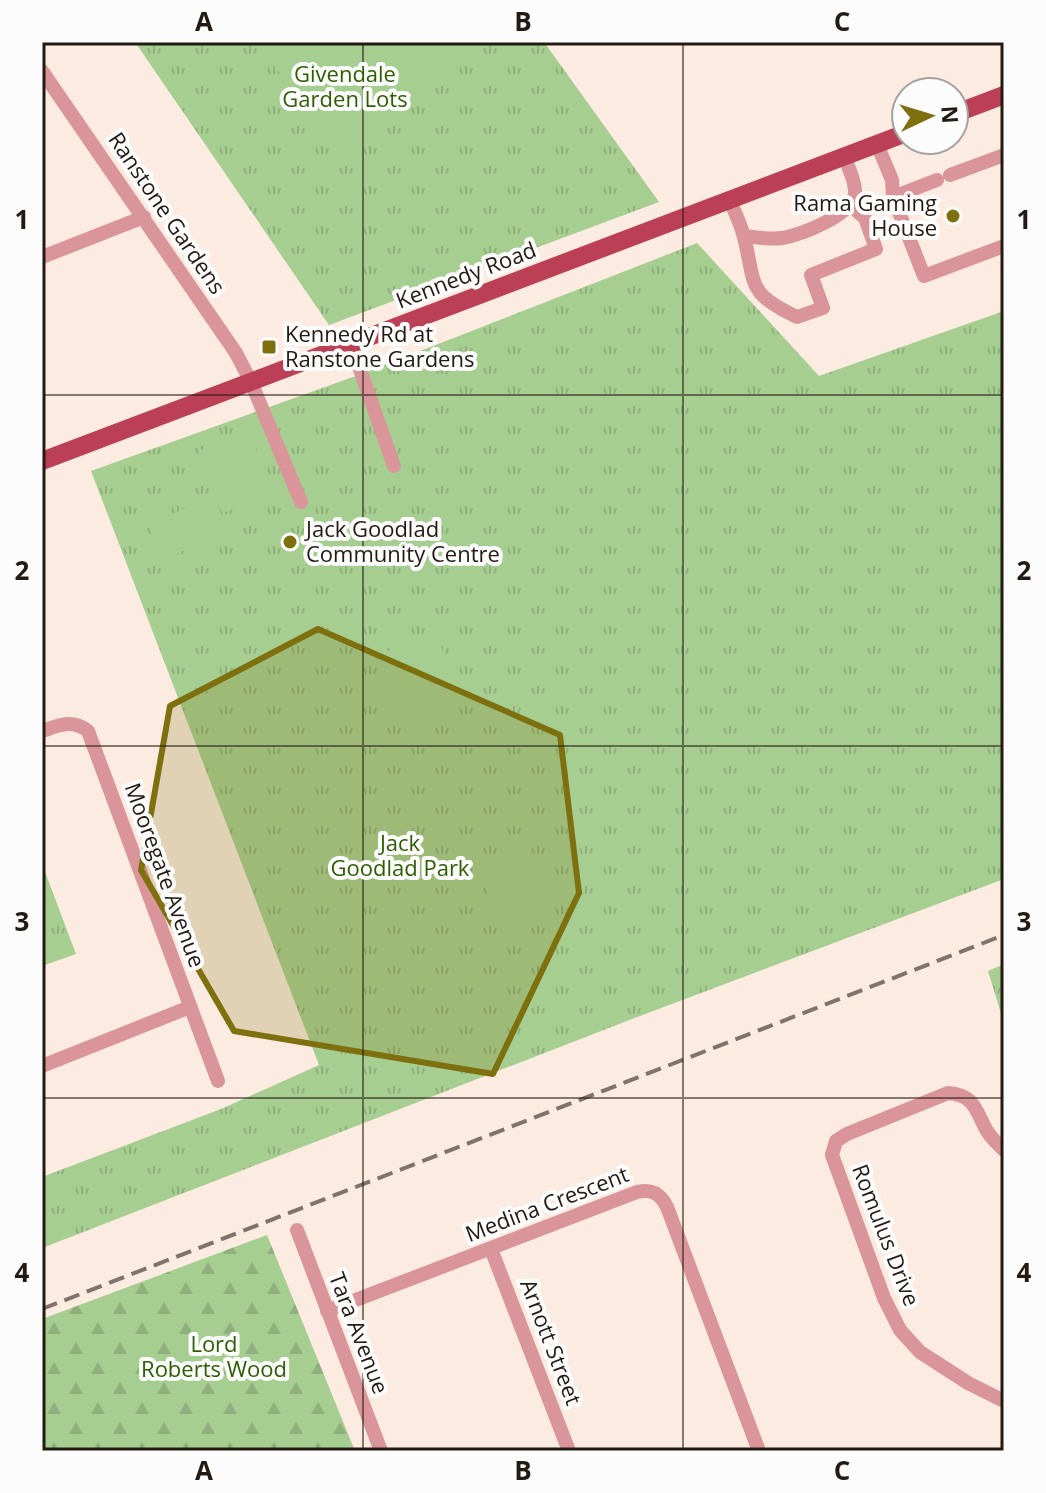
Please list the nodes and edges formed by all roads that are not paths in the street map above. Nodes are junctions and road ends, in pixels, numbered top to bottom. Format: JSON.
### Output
{"nodes":[{"id":1,"x":42,"y":71,"type":"edge"},
{"id":2,"x":1004,"y":95,"type":"edge"},
{"id":3,"x":970,"y":108,"type":"edge"},
{"id":4,"x":890,"y":139,"type":"edge"},
{"id":5,"x":877,"y":144,"type":"junction"},
{"id":6,"x":1004,"y":155,"type":"edge"},
{"id":7,"x":845,"y":157,"type":"junction"},
{"id":8,"x":893,"y":197,"type":"junction"},
{"id":9,"x":730,"y":201,"type":"junction"},
{"id":10,"x":851,"y":206,"type":"junction"},
{"id":11,"x":144,"y":217,"type":"junction"},
{"id":12,"x":744,"y":236,"type":"junction"},
{"id":13,"x":1004,"y":246,"type":"edge"},
{"id":14,"x":42,"y":257,"type":"edge"},
{"id":15,"x":351,"y":344,"type":"junction"},
{"id":16,"x":251,"y":382,"type":"junction"},
{"id":17,"x":42,"y":461,"type":"edge"},
{"id":18,"x":394,"y":466,"type":"dead end"},
{"id":19,"x":301,"y":502,"type":"dead end"},
{"id":20,"x":42,"y":731,"type":"edge"},
{"id":21,"x":190,"y":1007,"type":"junction"},
{"id":22,"x":42,"y":1066,"type":"edge"},
{"id":23,"x":218,"y":1081,"type":"dead end"},
{"id":24,"x":1004,"y":1150,"type":"edge"},
{"id":25,"x":297,"y":1230,"type":"dead end"},
{"id":26,"x":491,"y":1249,"type":"junction"},
{"id":27,"x":327,"y":1311,"type":"junction"},
{"id":28,"x":1004,"y":1401,"type":"edge"},
{"id":29,"x":381,"y":1451,"type":"edge"},
{"id":30,"x":569,"y":1451,"type":"edge"},
{"id":31,"x":759,"y":1451,"type":"edge"}],
"edges":[{"from":1,"to":11,"type":"street","name":"Ranstone Gardens"},
{"from":2,"to":3,"type":"main road"},
{"from":4,"to":5,"type":"main road","name":"Kennedy Road"},
{"from":5,"to":7,"type":"main road","name":"Kennedy Road"},
{"from":5,"to":8,"type":"street"},
{"from":6,"to":8,"type":"street"},
{"from":7,"to":9,"type":"main road","name":"Kennedy Road"},
{"from":7,"to":10,"type":"street"},
{"from":8,"to":13,"type":"street"},
{"from":9,"to":12,"type":"street"},
{"from":9,"to":15,"type":"main road","name":"Kennedy Road"},
{"from":10,"to":12,"type":"street"},
{"from":10,"to":12,"type":"street"},
{"from":11,"to":14,"type":"street"},
{"from":11,"to":16,"type":"street","name":"Ranstone Gardens"},
{"from":15,"to":16,"type":"main road","name":"Kennedy Road"},
{"from":15,"to":18,"type":"street"},
{"from":16,"to":17,"type":"main road","name":"Kennedy Road"},
{"from":16,"to":19,"type":"street","name":"Ranstone Gardens"},
{"from":20,"to":21,"type":"street","name":"Mooregate Avenue"},
{"from":21,"to":22,"type":"street"},
{"from":21,"to":23,"type":"street","name":"Mooregate Avenue"},
{"from":24,"to":28,"type":"street","name":"Romulus Drive"},
{"from":25,"to":27,"type":"street","name":"Tara Avenue"},
{"from":26,"to":27,"type":"street","name":"Medina Crescent"},
{"from":26,"to":30,"type":"street","name":"Arnott Street"},
{"from":26,"to":31,"type":"street","name":"Medina Crescent"},
{"from":27,"to":29,"type":"street","name":"Tara Avenue"}]}
